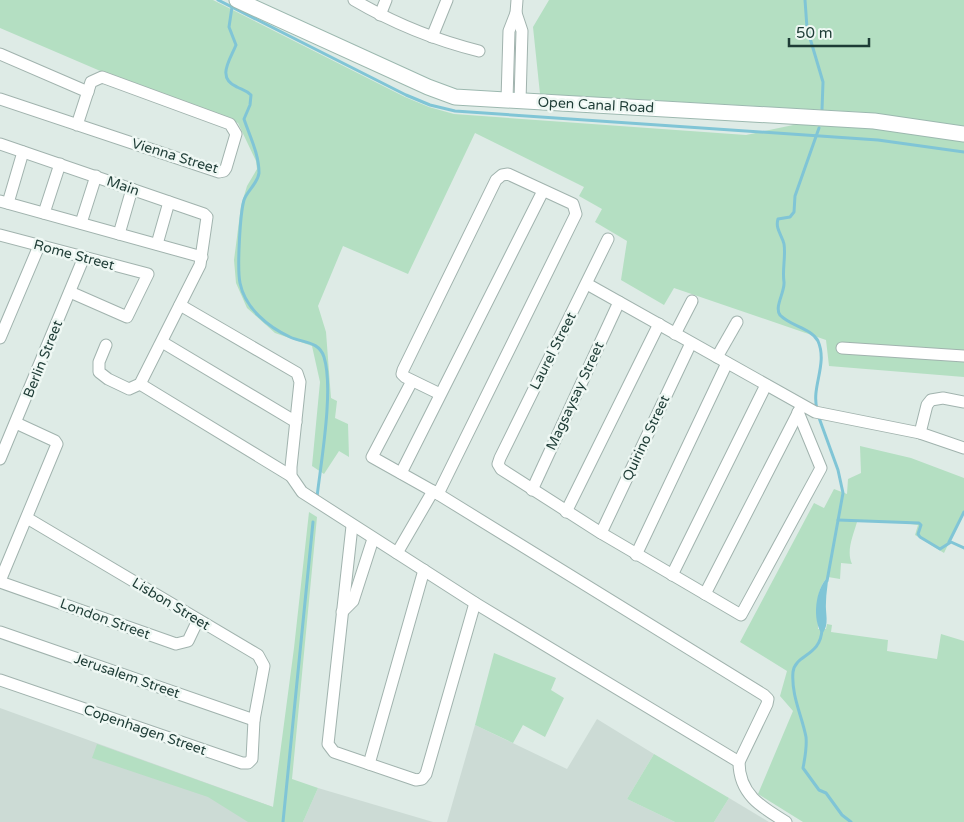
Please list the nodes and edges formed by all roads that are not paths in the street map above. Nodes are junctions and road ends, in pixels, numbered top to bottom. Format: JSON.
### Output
{"nodes":[{"id":1,"x":354,"y":0,"type":"edge"},
{"id":2,"x":386,"y":0,"type":"edge"},
{"id":3,"x":447,"y":0,"type":"edge"},
{"id":4,"x":516,"y":0,"type":"edge"},
{"id":5,"x":242,"y":2,"type":"edge"},
{"id":6,"x":516,"y":14,"type":"junction"},
{"id":7,"x":380,"y":15,"type":"junction"},
{"id":8,"x":432,"y":37,"type":"junction"},
{"id":9,"x":479,"y":51,"type":"dead end"},
{"id":10,"x":0,"y":54,"type":"edge"},
{"id":11,"x":508,"y":57,"type":"junction"},
{"id":12,"x":521,"y":58,"type":"junction"},
{"id":13,"x":88,"y":92,"type":"junction"},
{"id":14,"x":0,"y":99,"type":"edge"},
{"id":15,"x":513,"y":100,"type":"junction"},
{"id":16,"x":77,"y":125,"type":"junction"},
{"id":17,"x":964,"y":134,"type":"edge"},
{"id":18,"x":0,"y":144,"type":"edge"},
{"id":19,"x":24,"y":152,"type":"junction"},
{"id":20,"x":60,"y":164,"type":"junction"},
{"id":21,"x":96,"y":176,"type":"junction"},
{"id":22,"x":132,"y":189,"type":"junction"},
{"id":23,"x":544,"y":191,"type":"junction"},
{"id":24,"x":4,"y":202,"type":"edge"},
{"id":25,"x":169,"y":202,"type":"junction"},
{"id":26,"x":44,"y":213,"type":"junction"},
{"id":27,"x":81,"y":223,"type":"junction"},
{"id":28,"x":119,"y":234,"type":"junction"},
{"id":29,"x":0,"y":235,"type":"edge"},
{"id":30,"x":608,"y":239,"type":"dead end"},
{"id":31,"x":157,"y":244,"type":"junction"},
{"id":32,"x":39,"y":246,"type":"junction"},
{"id":33,"x":202,"y":256,"type":"junction"},
{"id":34,"x":84,"y":257,"type":"junction"},
{"id":35,"x":587,"y":284,"type":"junction"},
{"id":36,"x":70,"y":292,"type":"junction"},
{"id":37,"x":692,"y":301,"type":"dead end"},
{"id":38,"x":619,"y":302,"type":"junction"},
{"id":39,"x":180,"y":306,"type":"junction"},
{"id":40,"x":737,"y":322,"type":"dead end"},
{"id":41,"x":658,"y":324,"type":"junction"},
{"id":42,"x":675,"y":334,"type":"junction"},
{"id":43,"x":0,"y":338,"type":"edge"},
{"id":44,"x":162,"y":342,"type":"junction"},
{"id":45,"x":691,"y":343,"type":"junction"},
{"id":46,"x":106,"y":345,"type":"dead end"},
{"id":47,"x":842,"y":348,"type":"dead end"},
{"id":48,"x":964,"y":356,"type":"edge"},
{"id":49,"x":722,"y":360,"type":"junction"},
{"id":50,"x":412,"y":381,"type":"junction"},
{"id":51,"x":140,"y":384,"type":"junction"},
{"id":52,"x":766,"y":385,"type":"junction"},
{"id":53,"x":440,"y":394,"type":"junction"},
{"id":54,"x":964,"y":402,"type":"edge"},
{"id":55,"x":800,"y":408,"type":"junction"},
{"id":56,"x":296,"y":422,"type":"junction"},
{"id":57,"x":16,"y":423,"type":"junction"},
{"id":58,"x":920,"y":434,"type":"junction"},
{"id":59,"x":964,"y":448,"type":"edge"},
{"id":60,"x":0,"y":459,"type":"edge"},
{"id":61,"x":401,"y":473,"type":"junction"},
{"id":62,"x":291,"y":476,"type":"junction"},
{"id":63,"x":532,"y":490,"type":"junction"},
{"id":64,"x":435,"y":493,"type":"junction"},
{"id":65,"x":566,"y":512,"type":"junction"},
{"id":66,"x":26,"y":518,"type":"junction"},
{"id":67,"x":352,"y":526,"type":"junction"},
{"id":68,"x":601,"y":533,"type":"junction"},
{"id":69,"x":373,"y":539,"type":"junction"},
{"id":70,"x":397,"y":553,"type":"junction"},
{"id":71,"x":636,"y":555,"type":"junction"},
{"id":72,"x":424,"y":570,"type":"junction"},
{"id":73,"x":672,"y":575,"type":"junction"},
{"id":74,"x":0,"y":581,"type":"edge"},
{"id":75,"x":705,"y":594,"type":"junction"},
{"id":76,"x":475,"y":603,"type":"junction"},
{"id":77,"x":342,"y":612,"type":"junction"},
{"id":78,"x":198,"y":620,"type":"junction"},
{"id":79,"x":0,"y":632,"type":"edge"},
{"id":80,"x":0,"y":680,"type":"edge"},
{"id":81,"x":254,"y":720,"type":"junction"},
{"id":82,"x":739,"y":762,"type":"junction"},
{"id":83,"x":369,"y":764,"type":"junction"},
{"id":84,"x":786,"y":822,"type":"edge"}],
"edges":[{"from":1,"to":7,"type":"street"},
{"from":2,"to":7,"type":"street"},
{"from":3,"to":8,"type":"street"},
{"from":4,"to":6,"type":"street"},
{"from":5,"to":15,"type":"main road","name":"Open Canal Road"},
{"from":6,"to":11,"type":"street"},
{"from":6,"to":12,"type":"street"},
{"from":7,"to":8,"type":"street"},
{"from":8,"to":9,"type":"street"},
{"from":10,"to":13,"type":"street"},
{"from":11,"to":12,"type":"street"},
{"from":11,"to":15,"type":"street"},
{"from":12,"to":15,"type":"street"},
{"from":13,"to":16,"type":"street"},
{"from":13,"to":16,"type":"street","name":"Vienna Street"},
{"from":14,"to":16,"type":"street","name":"Vienna Street"},
{"from":15,"to":17,"type":"main road","name":"Open Canal Road"},
{"from":18,"to":19,"type":"street","name":"Main"},
{"from":19,"to":20,"type":"street","name":"Main"},
{"from":19,"to":24,"type":"street"},
{"from":20,"to":21,"type":"street","name":"Main"},
{"from":20,"to":26,"type":"street"},
{"from":21,"to":22,"type":"street","name":"Main"},
{"from":21,"to":27,"type":"street"},
{"from":22,"to":25,"type":"street","name":"Main"},
{"from":22,"to":28,"type":"street"},
{"from":23,"to":50,"type":"street"},
{"from":23,"to":53,"type":"street"},
{"from":23,"to":64,"type":"street"},
{"from":24,"to":26,"type":"street"},
{"from":25,"to":31,"type":"street"},
{"from":25,"to":33,"type":"street","name":"Main"},
{"from":26,"to":27,"type":"street"},
{"from":27,"to":28,"type":"street"},
{"from":28,"to":31,"type":"street"},
{"from":29,"to":32,"type":"street","name":"Rome Street"},
{"from":30,"to":35,"type":"street","name":"Laurel Street"},
{"from":31,"to":33,"type":"street"},
{"from":32,"to":34,"type":"street","name":"Rome Street"},
{"from":32,"to":43,"type":"street"},
{"from":33,"to":39,"type":"street"},
{"from":34,"to":36,"type":"street","name":"Berlin Street"},
{"from":34,"to":36,"type":"street","name":"Rome Street"},
{"from":35,"to":38,"type":"street"},
{"from":35,"to":63,"type":"street","name":"Laurel Street"},
{"from":36,"to":57,"type":"street","name":"Berlin Street"},
{"from":37,"to":42,"type":"street"},
{"from":38,"to":41,"type":"street"},
{"from":38,"to":63,"type":"street","name":"Magsaysay Street"},
{"from":39,"to":44,"type":"street"},
{"from":39,"to":56,"type":"street"},
{"from":40,"to":49,"type":"street"},
{"from":41,"to":42,"type":"street"},
{"from":41,"to":65,"type":"street"},
{"from":42,"to":45,"type":"street"},
{"from":44,"to":51,"type":"street"},
{"from":44,"to":56,"type":"street"},
{"from":45,"to":49,"type":"street"},
{"from":45,"to":68,"type":"street","name":"Quirino Street"},
{"from":46,"to":51,"type":"street"},
{"from":47,"to":48,"type":"street"},
{"from":49,"to":52,"type":"street"},
{"from":49,"to":71,"type":"street"},
{"from":50,"to":53,"type":"street"},
{"from":50,"to":61,"type":"street"},
{"from":51,"to":62,"type":"street"},
{"from":52,"to":55,"type":"street"},
{"from":52,"to":73,"type":"street"},
{"from":53,"to":61,"type":"street"},
{"from":54,"to":58,"type":"street"},
{"from":55,"to":58,"type":"street"},
{"from":55,"to":75,"type":"street"},
{"from":55,"to":75,"type":"street"},
{"from":56,"to":62,"type":"street"},
{"from":57,"to":60,"type":"street","name":"Berlin Street"},
{"from":57,"to":66,"type":"street"},
{"from":58,"to":59,"type":"street"},
{"from":61,"to":64,"type":"street"},
{"from":62,"to":67,"type":"street"},
{"from":63,"to":65,"type":"street"},
{"from":64,"to":70,"type":"street"},
{"from":64,"to":82,"type":"street"},
{"from":65,"to":68,"type":"street"},
{"from":66,"to":74,"type":"street"},
{"from":66,"to":78,"type":"street","name":"Lisbon Street"},
{"from":67,"to":69,"type":"street"},
{"from":67,"to":77,"type":"street"},
{"from":68,"to":71,"type":"street"},
{"from":69,"to":70,"type":"street"},
{"from":69,"to":77,"type":"street"},
{"from":70,"to":72,"type":"street"},
{"from":71,"to":73,"type":"street"},
{"from":72,"to":76,"type":"street"},
{"from":72,"to":83,"type":"street"},
{"from":73,"to":75,"type":"street"},
{"from":74,"to":78,"type":"street","name":"London Street"},
{"from":76,"to":82,"type":"street"},
{"from":76,"to":83,"type":"street"},
{"from":77,"to":83,"type":"street"},
{"from":78,"to":81,"type":"street","name":"Lisbon Street"},
{"from":79,"to":81,"type":"street","name":"Jerusalem Street"},
{"from":80,"to":81,"type":"street","name":"Copenhagen Street"},
{"from":82,"to":84,"type":"street"}]}
